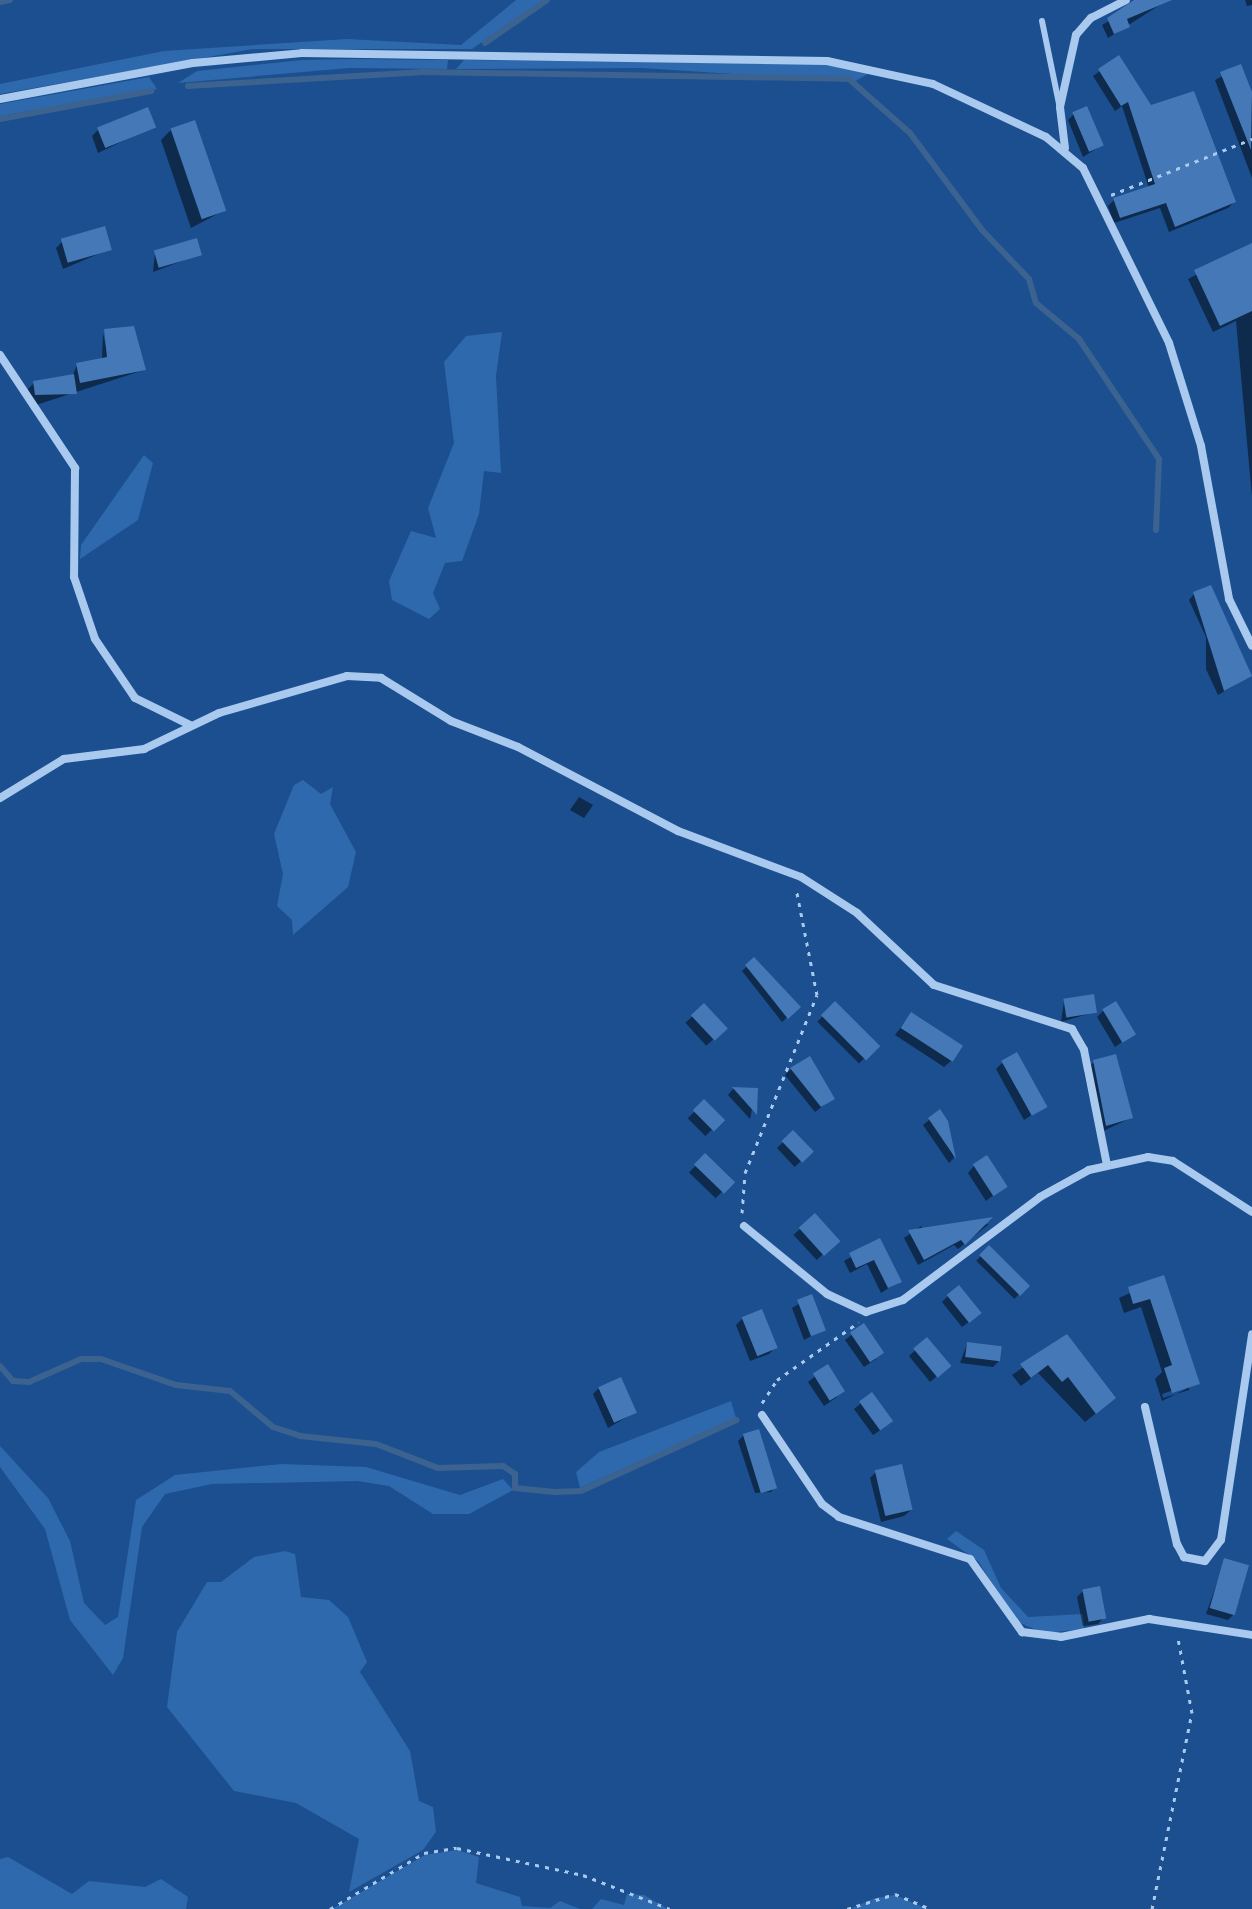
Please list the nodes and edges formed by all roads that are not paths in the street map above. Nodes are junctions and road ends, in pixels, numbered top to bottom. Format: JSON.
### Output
{"nodes":[{"id":1,"x":1126,"y":0,"type":"edge"},
{"id":2,"x":1042,"y":21,"type":"dead end"},
{"id":3,"x":0,"y":99,"type":"edge"},
{"id":4,"x":1060,"y":107,"type":"junction"},
{"id":5,"x":1065,"y":148,"type":"junction"},
{"id":6,"x":0,"y":355,"type":"edge"},
{"id":7,"x":1252,"y":646,"type":"edge"},
{"id":8,"x":190,"y":725,"type":"junction"},
{"id":9,"x":0,"y":798,"type":"edge"},
{"id":10,"x":1107,"y":1165,"type":"junction"},
{"id":11,"x":1252,"y":1212,"type":"edge"},
{"id":12,"x":744,"y":1226,"type":"road end"},
{"id":13,"x":1252,"y":1334,"type":"edge"},
{"id":14,"x":1145,"y":1407,"type":"dead end"},
{"id":15,"x":762,"y":1415,"type":"road end"},
{"id":16,"x":1252,"y":1635,"type":"edge"}],
"edges":[{"from":1,"to":4,"type":"street"},
{"from":2,"to":4,"type":"lane"},
{"from":3,"to":5,"type":"street"},
{"from":4,"to":5,"type":"street"},
{"from":5,"to":7,"type":"street"},
{"from":6,"to":8,"type":"street"},
{"from":8,"to":9,"type":"street"},
{"from":8,"to":10,"type":"street"},
{"from":10,"to":11,"type":"street"},
{"from":10,"to":12,"type":"street"},
{"from":13,"to":14,"type":"street"},
{"from":15,"to":16,"type":"street"}]}
